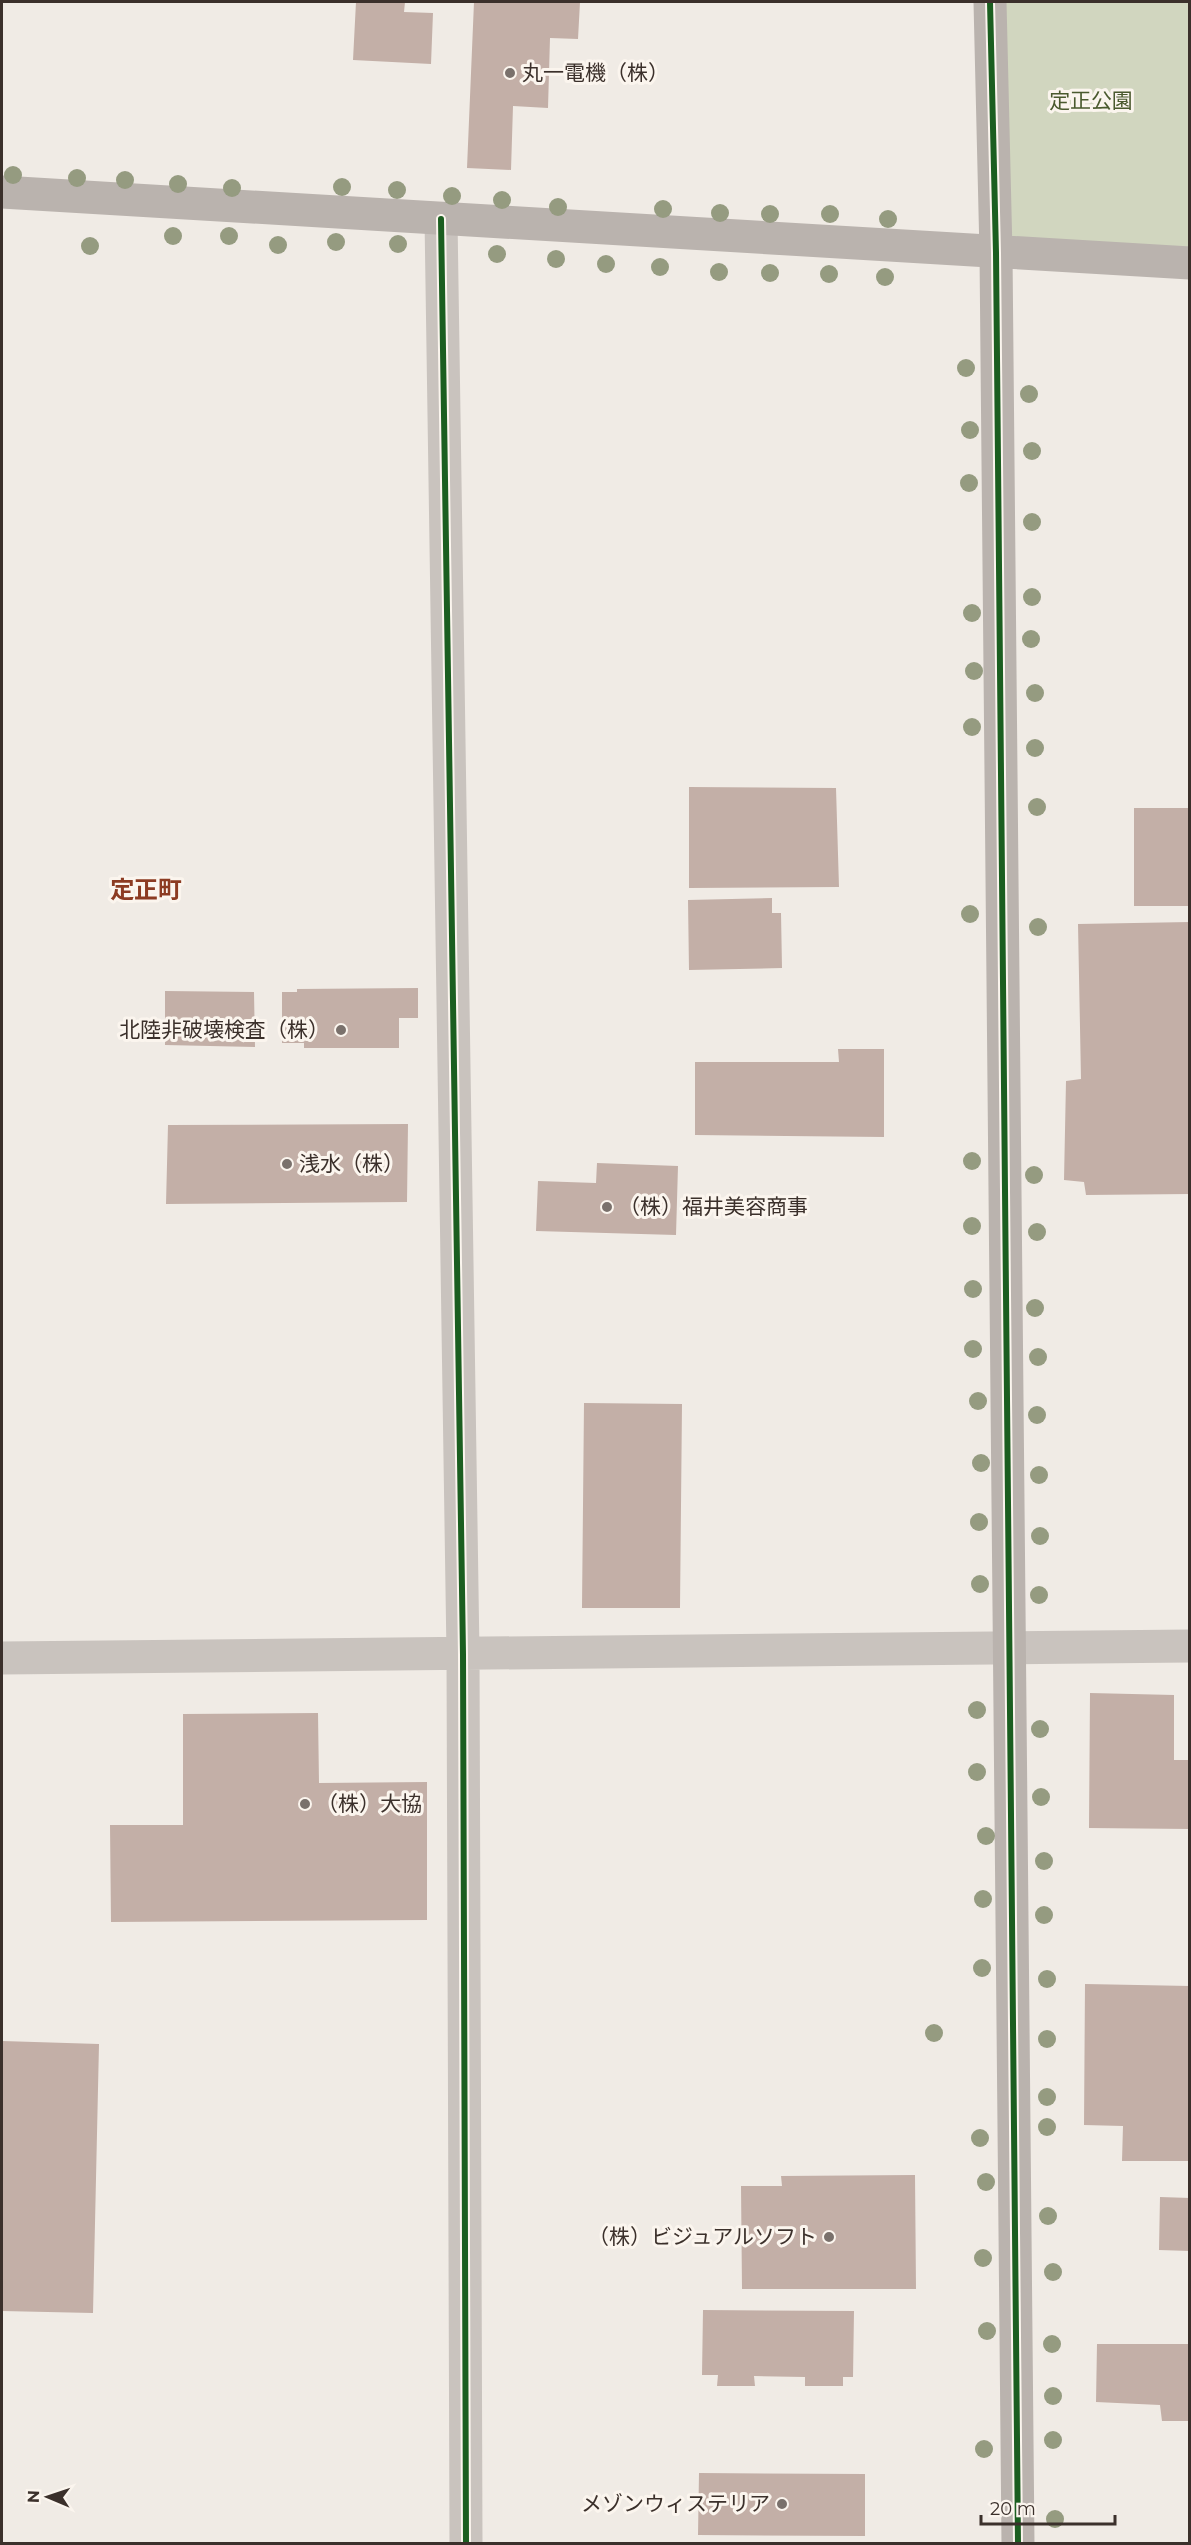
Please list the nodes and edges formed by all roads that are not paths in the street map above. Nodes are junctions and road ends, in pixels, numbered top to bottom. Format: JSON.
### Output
{"nodes":[{"id":1,"x":990,"y":2,"type":"edge"},
{"id":2,"x":2,"y":192,"type":"edge"},
{"id":3,"x":441,"y":219,"type":"junction"},
{"id":4,"x":996,"y":252,"type":"junction"},
{"id":5,"x":1190,"y":263,"type":"edge"},
{"id":6,"x":1190,"y":1646,"type":"edge"},
{"id":7,"x":1010,"y":1647,"type":"junction"},
{"id":8,"x":463,"y":1654,"type":"junction"},
{"id":9,"x":2,"y":1658,"type":"edge"},
{"id":10,"x":466,"y":2544,"type":"edge"},
{"id":11,"x":1018,"y":2544,"type":"edge"}],
"edges":[{"from":1,"to":4,"type":"street"},
{"from":2,"to":3,"type":"street"},
{"from":3,"to":4,"type":"street"},
{"from":3,"to":8,"type":"street"},
{"from":4,"to":5,"type":"street"},
{"from":4,"to":7,"type":"street"},
{"from":6,"to":7,"type":"street"},
{"from":7,"to":8,"type":"street"},
{"from":7,"to":11,"type":"street"},
{"from":8,"to":9,"type":"street"},
{"from":8,"to":10,"type":"street"}]}
